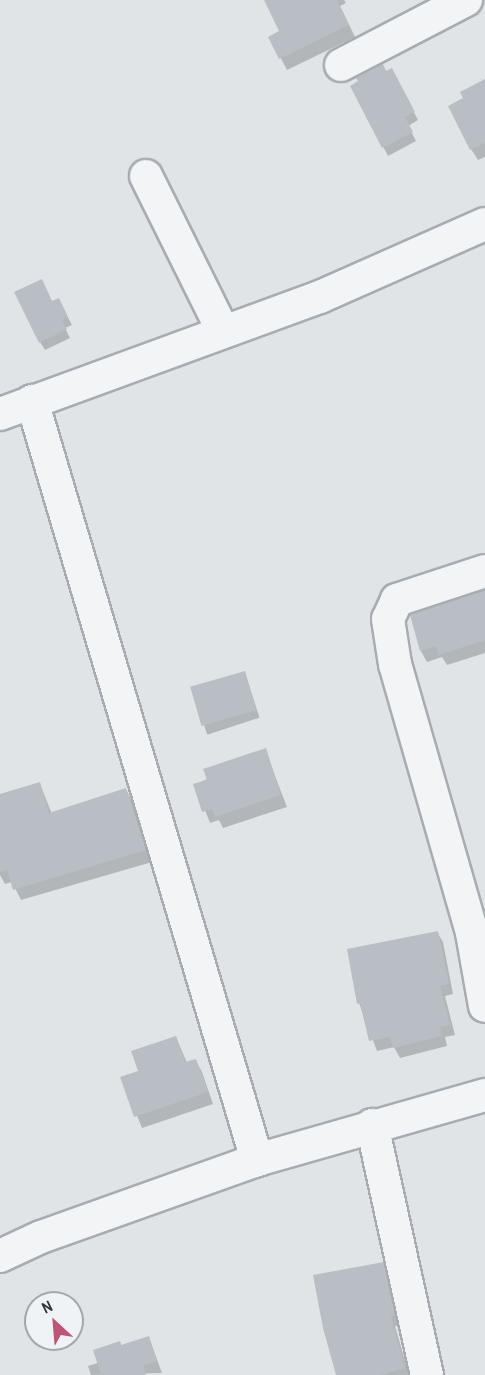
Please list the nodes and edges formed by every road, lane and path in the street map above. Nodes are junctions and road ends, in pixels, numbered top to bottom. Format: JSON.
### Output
{"nodes":[{"id":1,"x":466,"y":0,"type":"edge"},
{"id":2,"x":341,"y":64,"type":"dead end"},
{"id":3,"x":146,"y":176,"type":"dead end"},
{"id":4,"x":485,"y":224,"type":"edge"},
{"id":5,"x":223,"y":331,"type":"junction"},
{"id":6,"x":32,"y":401,"type":"junction"},
{"id":7,"x":0,"y":414,"type":"edge"},
{"id":8,"x":485,"y":571,"type":"edge"},
{"id":9,"x":485,"y":1006,"type":"edge"},
{"id":10,"x":485,"y":1095,"type":"edge"},
{"id":11,"x":372,"y":1125,"type":"junction"},
{"id":12,"x":257,"y":1160,"type":"junction"},
{"id":13,"x":0,"y":1256,"type":"edge"},
{"id":14,"x":427,"y":1375,"type":"edge"}],
"edges":[{"from":1,"to":2,"type":"street"},
{"from":3,"to":5,"type":"street"},
{"from":4,"to":5,"type":"street"},
{"from":5,"to":6,"type":"street"},
{"from":6,"to":7,"type":"street"},
{"from":6,"to":12,"type":"street"},
{"from":8,"to":9,"type":"street"},
{"from":10,"to":11,"type":"street"},
{"from":11,"to":12,"type":"street"},
{"from":11,"to":14,"type":"street"},
{"from":12,"to":13,"type":"street"}]}
